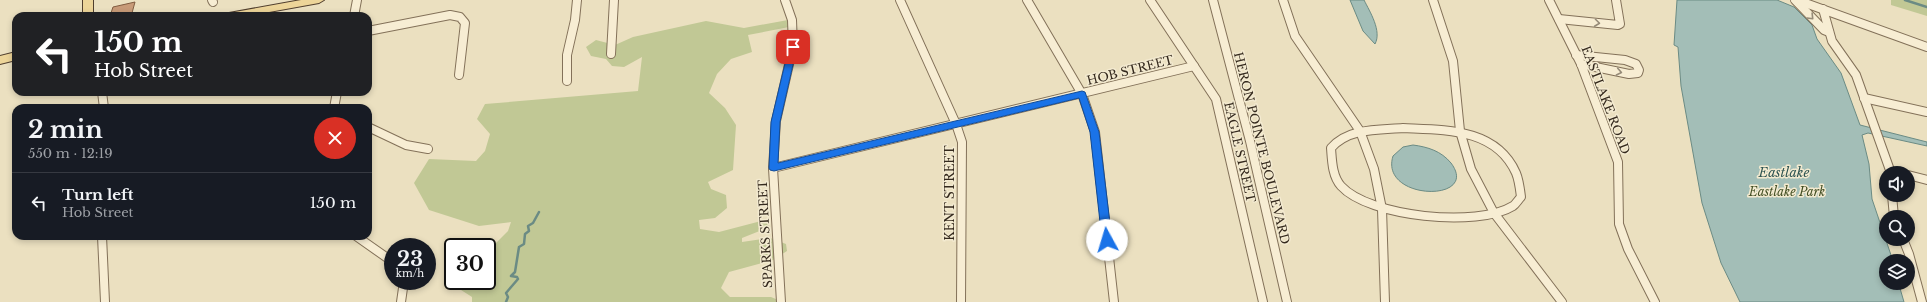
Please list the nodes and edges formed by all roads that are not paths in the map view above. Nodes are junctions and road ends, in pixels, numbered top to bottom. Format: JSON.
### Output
{"nodes":[{"id":1,"x":88,"y":0,"type":"edge"},
{"id":2,"x":319,"y":0,"type":"edge"},
{"id":3,"x":357,"y":0,"type":"edge"},
{"id":4,"x":577,"y":0,"type":"edge"},
{"id":5,"x":614,"y":0,"type":"edge"},
{"id":6,"x":785,"y":0,"type":"edge"},
{"id":7,"x":900,"y":0,"type":"edge"},
{"id":8,"x":1027,"y":0,"type":"edge"},
{"id":9,"x":1150,"y":0,"type":"edge"},
{"id":10,"x":1213,"y":0,"type":"edge"},
{"id":11,"x":1283,"y":0,"type":"edge"},
{"id":12,"x":1433,"y":0,"type":"edge"},
{"id":13,"x":1549,"y":0,"type":"edge"},
{"id":14,"x":1616,"y":0,"type":"edge"},
{"id":15,"x":1799,"y":0,"type":"edge"},
{"id":16,"x":1823,"y":9,"type":"junction"},
{"id":17,"x":88,"y":12,"type":"edge"},
{"id":18,"x":252,"y":12,"type":"edge"},
{"id":19,"x":355,"y":12,"type":"edge"},
{"id":20,"x":1559,"y":18,"type":"junction"},
{"id":21,"x":372,"y":30,"type":"edge"},
{"id":22,"x":1829,"y":32,"type":"junction"},
{"id":23,"x":1927,"y":47,"type":"edge"},
{"id":24,"x":611,"y":54,"type":"dead end"},
{"id":25,"x":1576,"y":55,"type":"junction"},
{"id":26,"x":12,"y":57,"type":"edge"},
{"id":27,"x":0,"y":60,"type":"edge"},
{"id":28,"x":1581,"y":64,"type":"junction"},
{"id":29,"x":1194,"y":66,"type":"junction"},
{"id":30,"x":459,"y":75,"type":"dead end"},
{"id":31,"x":567,"y":81,"type":"dead end"},
{"id":32,"x":1082,"y":94,"type":"junction"},
{"id":33,"x":1864,"y":98,"type":"junction"},
{"id":34,"x":1927,"y":112,"type":"edge"},
{"id":35,"x":956,"y":124,"type":"junction"},
{"id":36,"x":372,"y":129,"type":"edge"},
{"id":37,"x":1360,"y":131,"type":"junction"},
{"id":38,"x":1460,"y":131,"type":"junction"},
{"id":39,"x":428,"y":149,"type":"dead end"},
{"id":40,"x":1891,"y":166,"type":"edge"},
{"id":41,"x":774,"y":168,"type":"junction"},
{"id":42,"x":1915,"y":177,"type":"edge"},
{"id":43,"x":1927,"y":180,"type":"edge"},
{"id":44,"x":1382,"y":209,"type":"junction"},
{"id":45,"x":1494,"y":213,"type":"junction"},
{"id":46,"x":102,"y":240,"type":"edge"},
{"id":47,"x":362,"y":240,"type":"edge"},
{"id":48,"x":1906,"y":246,"type":"edge"},
{"id":49,"x":384,"y":256,"type":"edge"},
{"id":50,"x":403,"y":290,"type":"edge"},
{"id":51,"x":105,"y":302,"type":"edge"},
{"id":52,"x":401,"y":302,"type":"edge"},
{"id":53,"x":781,"y":302,"type":"edge"},
{"id":54,"x":961,"y":302,"type":"edge"},
{"id":55,"x":1114,"y":302,"type":"edge"},
{"id":56,"x":1263,"y":302,"type":"edge"},
{"id":57,"x":1287,"y":302,"type":"edge"},
{"id":58,"x":1385,"y":302,"type":"edge"},
{"id":59,"x":1562,"y":302,"type":"edge"},
{"id":60,"x":1655,"y":302,"type":"edge"},
{"id":61,"x":1922,"y":302,"type":"edge"}],
"edges":[{"from":1,"to":17,"type":"main road"},
{"from":2,"to":18,"type":"main road"},
{"from":3,"to":19,"type":"street"},
{"from":4,"to":31,"type":"street"},
{"from":5,"to":24,"type":"street"},
{"from":6,"to":41,"type":"street","name":"SPARKS STREET"},
{"from":7,"to":35,"type":"street","name":"KENT STREET"},
{"from":8,"to":32,"type":"street"},
{"from":9,"to":29,"type":"street","name":"EAGLE STREET"},
{"from":10,"to":57,"type":"street","name":"HERON POINTE BOULEVARD"},
{"from":11,"to":37,"type":"street"},
{"from":12,"to":38,"type":"street"},
{"from":13,"to":20,"type":"street","name":"EASTLAKE ROAD"},
{"from":20,"to":14,"type":"street","one_way":true},
{"from":15,"to":16,"type":"street"},
{"from":15,"to":22,"type":"street","one_way":true},
{"from":16,"to":22,"type":"street"},
{"from":16,"to":23,"type":"street"},
{"from":20,"to":25,"type":"street","name":"EASTLAKE ROAD"},
{"from":21,"to":30,"type":"street"},
{"from":22,"to":33,"type":"street"},
{"from":25,"to":28,"type":"street","name":"EASTLAKE ROAD"},
{"from":28,"to":25,"type":"street","one_way":true},
{"from":26,"to":27,"type":"main road"},
{"from":28,"to":60,"type":"street","name":"EASTLAKE ROAD"},
{"from":29,"to":32,"type":"street","name":"HOB STREET"},
{"from":29,"to":56,"type":"street","name":"EAGLE STREET"},
{"from":32,"to":35,"type":"street","name":"HOB STREET"},
{"from":32,"to":55,"type":"street"},
{"from":33,"to":34,"type":"street"},
{"from":33,"to":40,"type":"street"},
{"from":35,"to":41,"type":"street","name":"HOB STREET"},
{"from":35,"to":54,"type":"street","name":"KENT STREET"},
{"from":36,"to":39,"type":"street"},
{"from":37,"to":38,"type":"street"},
{"from":37,"to":44,"type":"street"},
{"from":37,"to":44,"type":"street"},
{"from":38,"to":45,"type":"street"},
{"from":38,"to":45,"type":"street"},
{"from":41,"to":53,"type":"street","name":"SPARKS STREET"},
{"from":42,"to":43,"type":"street"},
{"from":44,"to":45,"type":"street"},
{"from":44,"to":58,"type":"street"},
{"from":45,"to":59,"type":"street"},
{"from":46,"to":51,"type":"street"},
{"from":47,"to":49,"type":"street"},
{"from":48,"to":61,"type":"street"},
{"from":50,"to":52,"type":"street"}]}
